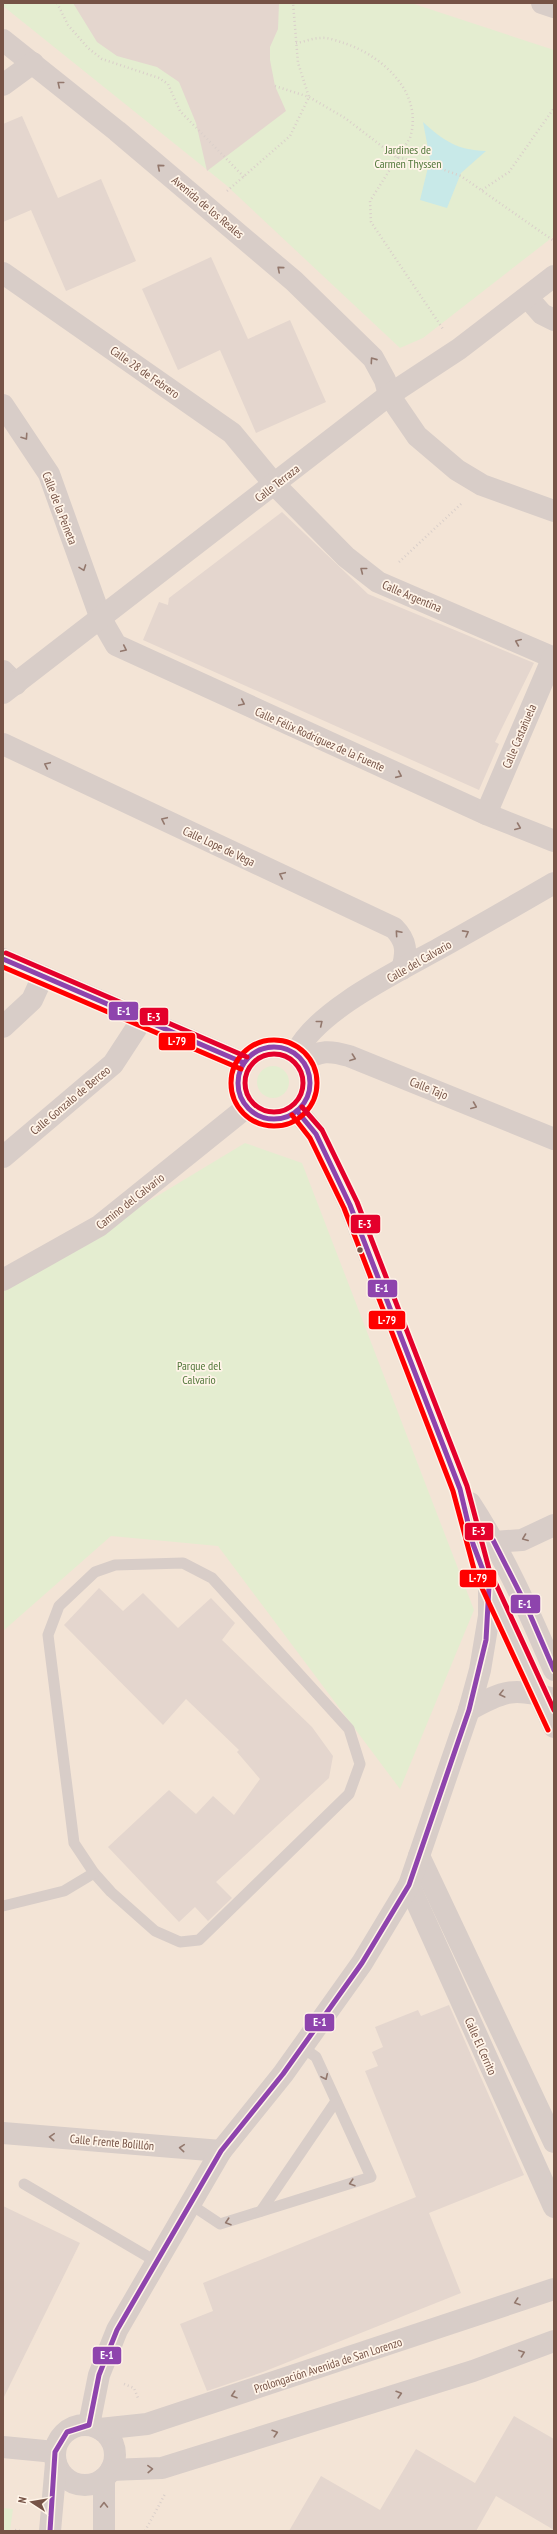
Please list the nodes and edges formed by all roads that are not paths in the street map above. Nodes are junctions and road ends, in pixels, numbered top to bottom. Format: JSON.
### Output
{"nodes":[{"id":1,"x":542,"y":3,"type":"edge"},
{"id":2,"x":554,"y":7,"type":"edge"},
{"id":3,"x":3,"y":40,"type":"edge"},
{"id":4,"x":33,"y":63,"type":"junction"},
{"id":5,"x":3,"y":85,"type":"edge"},
{"id":6,"x":3,"y":273,"type":"edge"},
{"id":7,"x":554,"y":276,"type":"edge"},
{"id":8,"x":528,"y":298,"type":"junction"},
{"id":9,"x":554,"y":320,"type":"edge"},
{"id":10,"x":389,"y":395,"type":"junction"},
{"id":11,"x":3,"y":405,"type":"edge"},
{"id":12,"x":275,"y":485,"type":"junction"},
{"id":13,"x":554,"y":511,"type":"edge"},
{"id":14,"x":101,"y":619,"type":"junction"},
{"id":15,"x":553,"y":658,"type":"edge"},
{"id":16,"x":7,"y":683,"type":"edge"},
{"id":17,"x":3,"y":744,"type":"edge"},
{"id":18,"x":486,"y":814,"type":"junction"},
{"id":19,"x":554,"y":841,"type":"edge"},
{"id":20,"x":554,"y":884,"type":"edge"},
{"id":21,"x":3,"y":959,"type":"edge"},
{"id":22,"x":402,"y":969,"type":"junction"},
{"id":23,"x":43,"y":976,"type":"junction"},
{"id":24,"x":143,"y":1018,"type":"junction"},
{"id":25,"x":3,"y":1027,"type":"edge"},
{"id":26,"x":300,"y":1058,"type":"junction"},
{"id":27,"x":244,"y":1063,"type":"junction"},
{"id":28,"x":247,"y":1107,"type":"junction"},
{"id":29,"x":297,"y":1111,"type":"junction"},
{"id":30,"x":554,"y":1139,"type":"edge"},
{"id":31,"x":3,"y":1157,"type":"edge"},
{"id":32,"x":3,"y":1280,"type":"edge"},
{"id":33,"x":460,"y":1489,"type":"junction"},
{"id":34,"x":554,"y":1525,"type":"edge"},
{"id":35,"x":494,"y":1542,"type":"junction"},
{"id":36,"x":488,"y":1586,"type":"junction"},
{"id":37,"x":554,"y":1670,"type":"edge"},
{"id":38,"x":546,"y":1697,"type":"edge"},
{"id":39,"x":469,"y":1710,"type":"junction"},
{"id":40,"x":554,"y":1727,"type":"edge"},
{"id":41,"x":419,"y":1856,"type":"junction"},
{"id":42,"x":94,"y":1873,"type":"junction"},
{"id":43,"x":409,"y":1885,"type":"junction"},
{"id":44,"x":3,"y":1906,"type":"edge"},
{"id":45,"x":302,"y":2047,"type":"junction"},
{"id":46,"x":336,"y":2101,"type":"junction"},
{"id":47,"x":3,"y":2133,"type":"edge"},
{"id":48,"x":554,"y":2142,"type":"edge"},
{"id":49,"x":221,"y":2151,"type":"junction"},
{"id":50,"x":24,"y":2184,"type":"dead end"},
{"id":51,"x":190,"y":2204,"type":"junction"},
{"id":52,"x":554,"y":2207,"type":"edge"},
{"id":53,"x":262,"y":2211,"type":"junction"},
{"id":54,"x":157,"y":2262,"type":"junction"},
{"id":55,"x":554,"y":2289,"type":"edge"},
{"id":56,"x":554,"y":2342,"type":"edge"},
{"id":57,"x":94,"y":2427,"type":"junction"},
{"id":58,"x":3,"y":2447,"type":"edge"},
{"id":59,"x":56,"y":2458,"type":"junction"},
{"id":60,"x":108,"y":2475,"type":"junction"},
{"id":61,"x":50,"y":2531,"type":"edge"},
{"id":62,"x":104,"y":2531,"type":"edge"}],
"edges":[{"from":1,"to":2,"type":"street"},
{"from":3,"to":4,"type":"street","name":"Avenida de los Reales"},
{"from":4,"to":5,"type":"street"},
{"from":10,"to":4,"type":"street","name":"Avenida de los Reales","one_way":true},
{"from":6,"to":12,"type":"street","name":"Calle 28 de Febrero"},
{"from":7,"to":8,"type":"street","name":"Calle Terraza"},
{"from":8,"to":9,"type":"street"},
{"from":8,"to":10,"type":"street","name":"Calle Terraza"},
{"from":10,"to":12,"type":"street","name":"Calle Terraza"},
{"from":10,"to":13,"type":"street","name":"Avenida de los Reales"},
{"from":11,"to":14,"type":"street","name":"Calle de la Peineta","one_way":true},
{"from":12,"to":14,"type":"street","name":"Calle Terraza"},
{"from":15,"to":12,"type":"street","name":"Calle Argentina","one_way":true},
{"from":14,"to":16,"type":"street","name":"Calle Terraza"},
{"from":14,"to":18,"type":"street","name":"Calle Félix Rodríguez de la Fuente","one_way":true},
{"from":15,"to":18,"type":"street","name":"Calle Castañuela"},
{"from":22,"to":17,"type":"street","name":"Calle Lope de Vega","one_way":true},
{"from":18,"to":19,"type":"street","name":"Calle Félix Rodríguez de la Fuente","one_way":true},
{"from":22,"to":20,"type":"street","name":"Calle del Calvario","one_way":true},
{"from":21,"to":23,"type":"street"},
{"from":26,"to":22,"type":"street","name":"Calle del Calvario","one_way":true},
{"from":23,"to":24,"type":"street"},
{"from":23,"to":25,"type":"street"},
{"from":24,"to":27,"type":"street"},
{"from":24,"to":31,"type":"street","name":"Calle Gonzalo de Berceo"},
{"from":26,"to":27,"type":"street"},
{"from":26,"to":29,"type":"street"},
{"from":26,"to":30,"type":"street","name":"Calle Tajo","one_way":true},
{"from":27,"to":28,"type":"street"},
{"from":28,"to":29,"type":"street"},
{"from":28,"to":32,"type":"street","name":"Camino del Calvario"},
{"from":29,"to":33,"type":"street"},
{"from":33,"to":35,"type":"street"},
{"from":33,"to":36,"type":"street"},
{"from":34,"to":35,"type":"street","one_way":true},
{"from":35,"to":37,"type":"street"},
{"from":36,"to":38,"type":"street"},
{"from":36,"to":39,"type":"street"},
{"from":38,"to":39,"type":"street","one_way":true},
{"from":38,"to":40,"type":"street"},
{"from":39,"to":41,"type":"street"},
{"from":41,"to":43,"type":"street"},
{"from":41,"to":48,"type":"street","name":"Calle El Cerrito"},
{"from":42,"to":42,"type":"lane"},
{"from":42,"to":44,"type":"lane"},
{"from":43,"to":45,"type":"street"},
{"from":43,"to":52,"type":"street","name":"Calle El Cerrito"},
{"from":45,"to":46,"type":"lane","one_way":true},
{"from":45,"to":49,"type":"street"},
{"from":46,"to":53,"type":"lane"},
{"from":46,"to":53,"type":"lane","one_way":true},
{"from":49,"to":47,"type":"street","name":"Calle Frente Bolillón","one_way":true},
{"from":49,"to":51,"type":"street"},
{"from":50,"to":54,"type":"lane"},
{"from":53,"to":51,"type":"lane","one_way":true},
{"from":51,"to":54,"type":"street"},
{"from":54,"to":57,"type":"street"},
{"from":55,"to":57,"type":"street","name":"Prolongación Avenida de San Lorenzo","one_way":true},
{"from":60,"to":56,"type":"street","one_way":true},
{"from":57,"to":59,"type":"street"},
{"from":57,"to":60,"type":"street"},
{"from":58,"to":59,"type":"street"},
{"from":59,"to":60,"type":"street"},
{"from":59,"to":61,"type":"street"},
{"from":62,"to":60,"type":"street","one_way":true}]}
